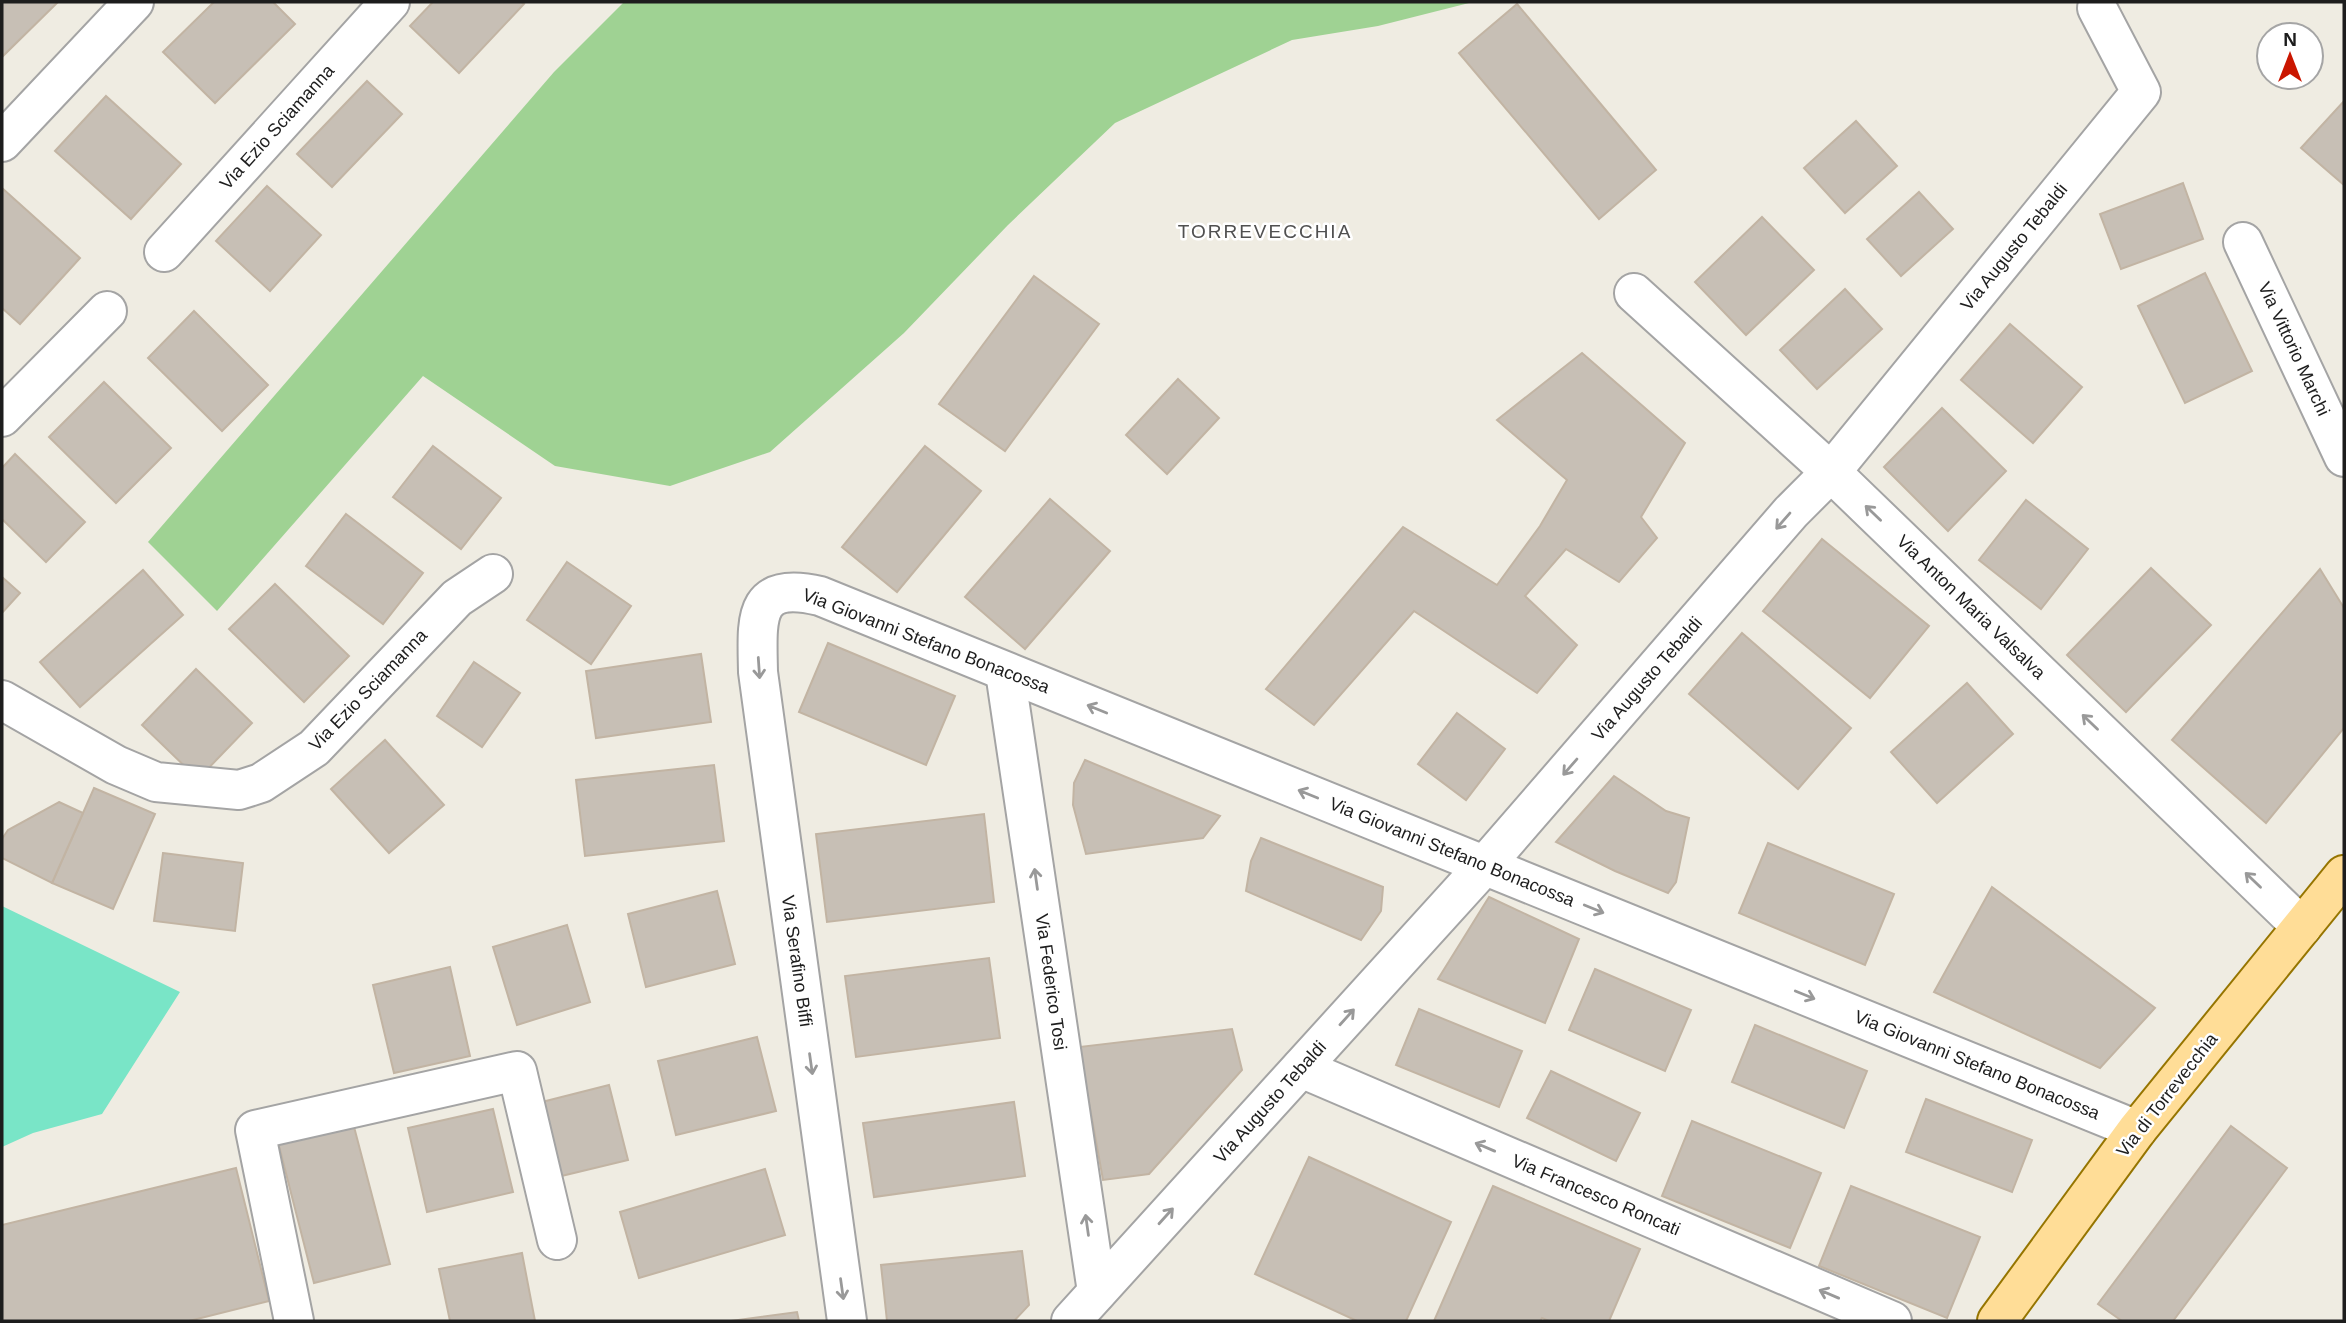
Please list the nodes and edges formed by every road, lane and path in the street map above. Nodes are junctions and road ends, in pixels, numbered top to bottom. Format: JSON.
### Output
{"nodes":[{"id":1,"x":134,"y":2,"type":"edge"},
{"id":2,"x":390,"y":2,"type":"edge"},
{"id":3,"x":2096,"y":8,"type":"dead end"},
{"id":4,"x":2,"y":142,"type":"edge"},
{"id":5,"x":2244,"y":242,"type":"dead end"},
{"id":6,"x":164,"y":252,"type":"dead end"},
{"id":7,"x":1634,"y":293,"type":"dead end"},
{"id":8,"x":107,"y":312,"type":"dead end"},
{"id":9,"x":2,"y":417,"type":"edge"},
{"id":10,"x":2344,"y":457,"type":"edge"},
{"id":11,"x":1831,"y":472,"type":"junction"},
{"id":12,"x":493,"y":574,"type":"dead end"},
{"id":13,"x":766,"y":602,"type":"joint"},
{"id":14,"x":1005,"y":672,"type":"junction"},
{"id":15,"x":2,"y":700,"type":"edge"},
{"id":16,"x":1485,"y":865,"type":"junction"},
{"id":17,"x":2342,"y":882,"type":"edge"},
{"id":18,"x":2302,"y":927,"type":"junction"},
{"id":19,"x":1301,"y":1068,"type":"junction"},
{"id":20,"x":2137,"y":1130,"type":"junction"},
{"id":21,"x":557,"y":1240,"type":"dead end"},
{"id":22,"x":1097,"y":1292,"type":"junction"},
{"id":23,"x":294,"y":1321,"type":"edge"},
{"id":24,"x":847,"y":1321,"type":"edge"},
{"id":25,"x":1071,"y":1321,"type":"edge"},
{"id":26,"x":1892,"y":1321,"type":"edge"},
{"id":27,"x":1997,"y":1321,"type":"edge"}],
"edges":[{"from":1,"to":4,"type":"street"},
{"from":2,"to":6,"type":"street","name":"Via Ezio Sciamanna"},
{"from":3,"to":11,"type":"street","name":"Via Augusto Tebaldi"},
{"from":5,"to":10,"type":"street","name":"Via Vittorio Marchi"},
{"from":7,"to":11,"type":"street","name":"Via Anton Maria Valsalva"},
{"from":8,"to":9,"type":"street"},
{"from":11,"to":16,"type":"street","name":"Via Augusto Tebaldi","one_way":true},
{"from":18,"to":11,"type":"street","name":"Via Anton Maria Valsalva","one_way":true},
{"from":12,"to":15,"type":"street","name":"Via Ezio Sciamanna"},
{"from":13,"to":14,"type":"street","name":"Via Giovanni Stefano Bonacossa"},
{"from":13,"to":24,"type":"street","name":"Via Serafino Biffi","one_way":true},
{"from":16,"to":14,"type":"street","name":"Via Giovanni Stefano Bonacossa","one_way":true},
{"from":22,"to":14,"type":"street","name":"Via Federico Tosi","one_way":true},
{"from":19,"to":16,"type":"street","name":"Via Augusto Tebaldi","one_way":true},
{"from":16,"to":20,"type":"street","name":"Via Giovanni Stefano Bonacossa","one_way":true},
{"from":17,"to":18,"type":"main road","name":"Via di Torrevecchia"},
{"from":18,"to":20,"type":"main road","name":"Via di Torrevecchia"},
{"from":22,"to":19,"type":"street","name":"Via Augusto Tebaldi","one_way":true},
{"from":26,"to":19,"type":"street","name":"Via Francesco Roncati","one_way":true},
{"from":20,"to":27,"type":"main road","name":"Via di Torrevecchia"},
{"from":21,"to":23,"type":"street"},
{"from":22,"to":25,"type":"street","name":"Via Augusto Tebaldi"}]}
